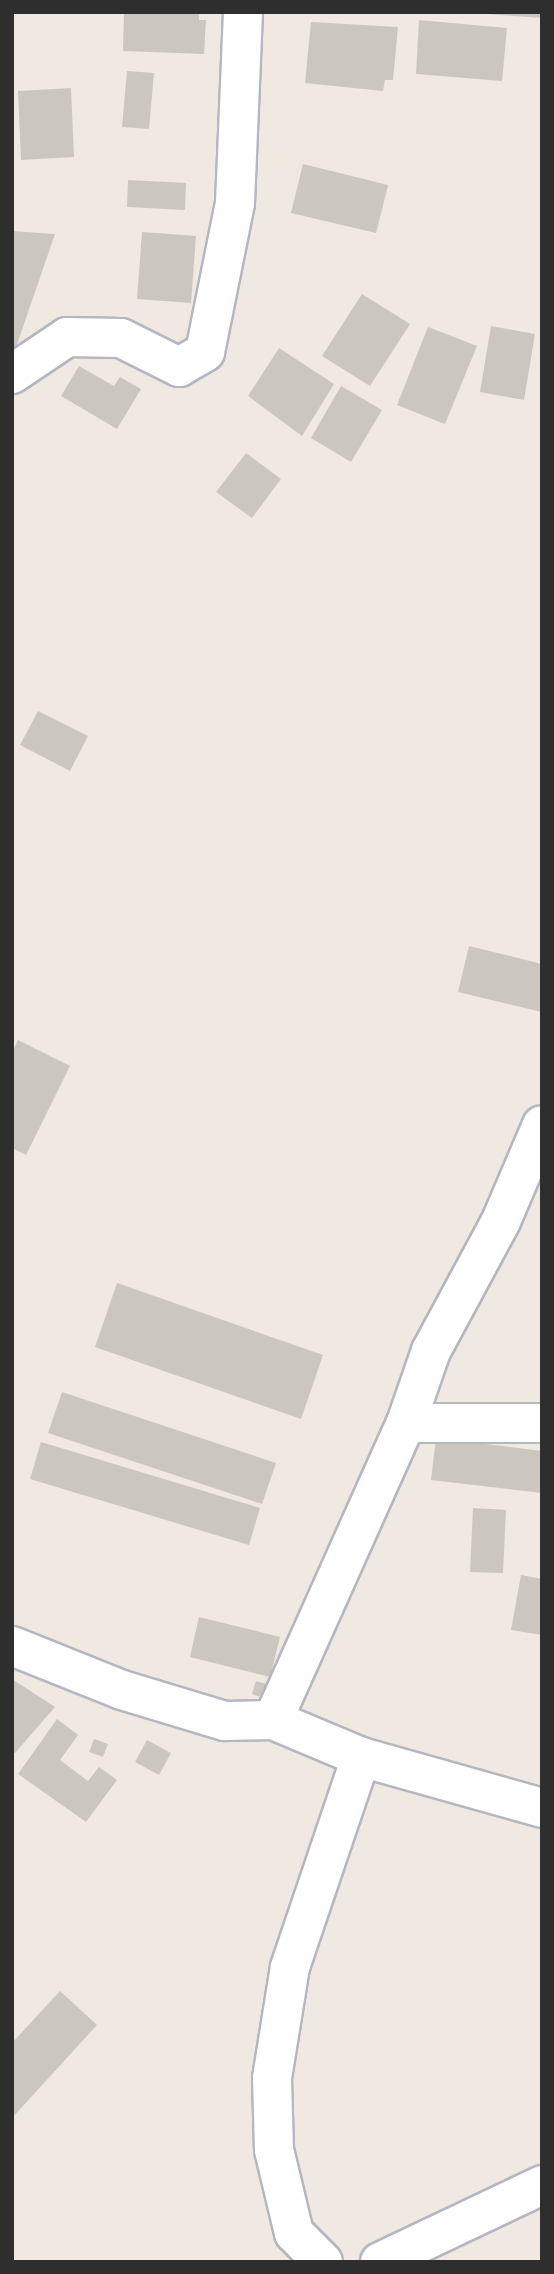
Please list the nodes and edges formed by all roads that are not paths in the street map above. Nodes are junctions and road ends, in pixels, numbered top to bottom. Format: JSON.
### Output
{"nodes":[{"id":1,"x":243,"y":12,"type":"edge"},
{"id":2,"x":12,"y":374,"type":"edge"},
{"id":3,"x":542,"y":1125,"type":"edge"},
{"id":4,"x":406,"y":1423,"type":"junction"},
{"id":5,"x":542,"y":1423,"type":"edge"},
{"id":6,"x":12,"y":1646,"type":"edge"},
{"id":7,"x":273,"y":1720,"type":"junction"},
{"id":8,"x":361,"y":1757,"type":"junction"},
{"id":9,"x":542,"y":1808,"type":"edge"},
{"id":10,"x":542,"y":2185,"type":"edge"},
{"id":11,"x":323,"y":2262,"type":"edge"},
{"id":12,"x":380,"y":2262,"type":"edge"}],
"edges":[{"from":1,"to":2,"type":"street"},
{"from":3,"to":4,"type":"street"},
{"from":4,"to":5,"type":"street"},
{"from":4,"to":7,"type":"street"},
{"from":6,"to":7,"type":"street"},
{"from":7,"to":8,"type":"street"},
{"from":8,"to":9,"type":"street"},
{"from":8,"to":11,"type":"street"},
{"from":10,"to":12,"type":"street"}]}
